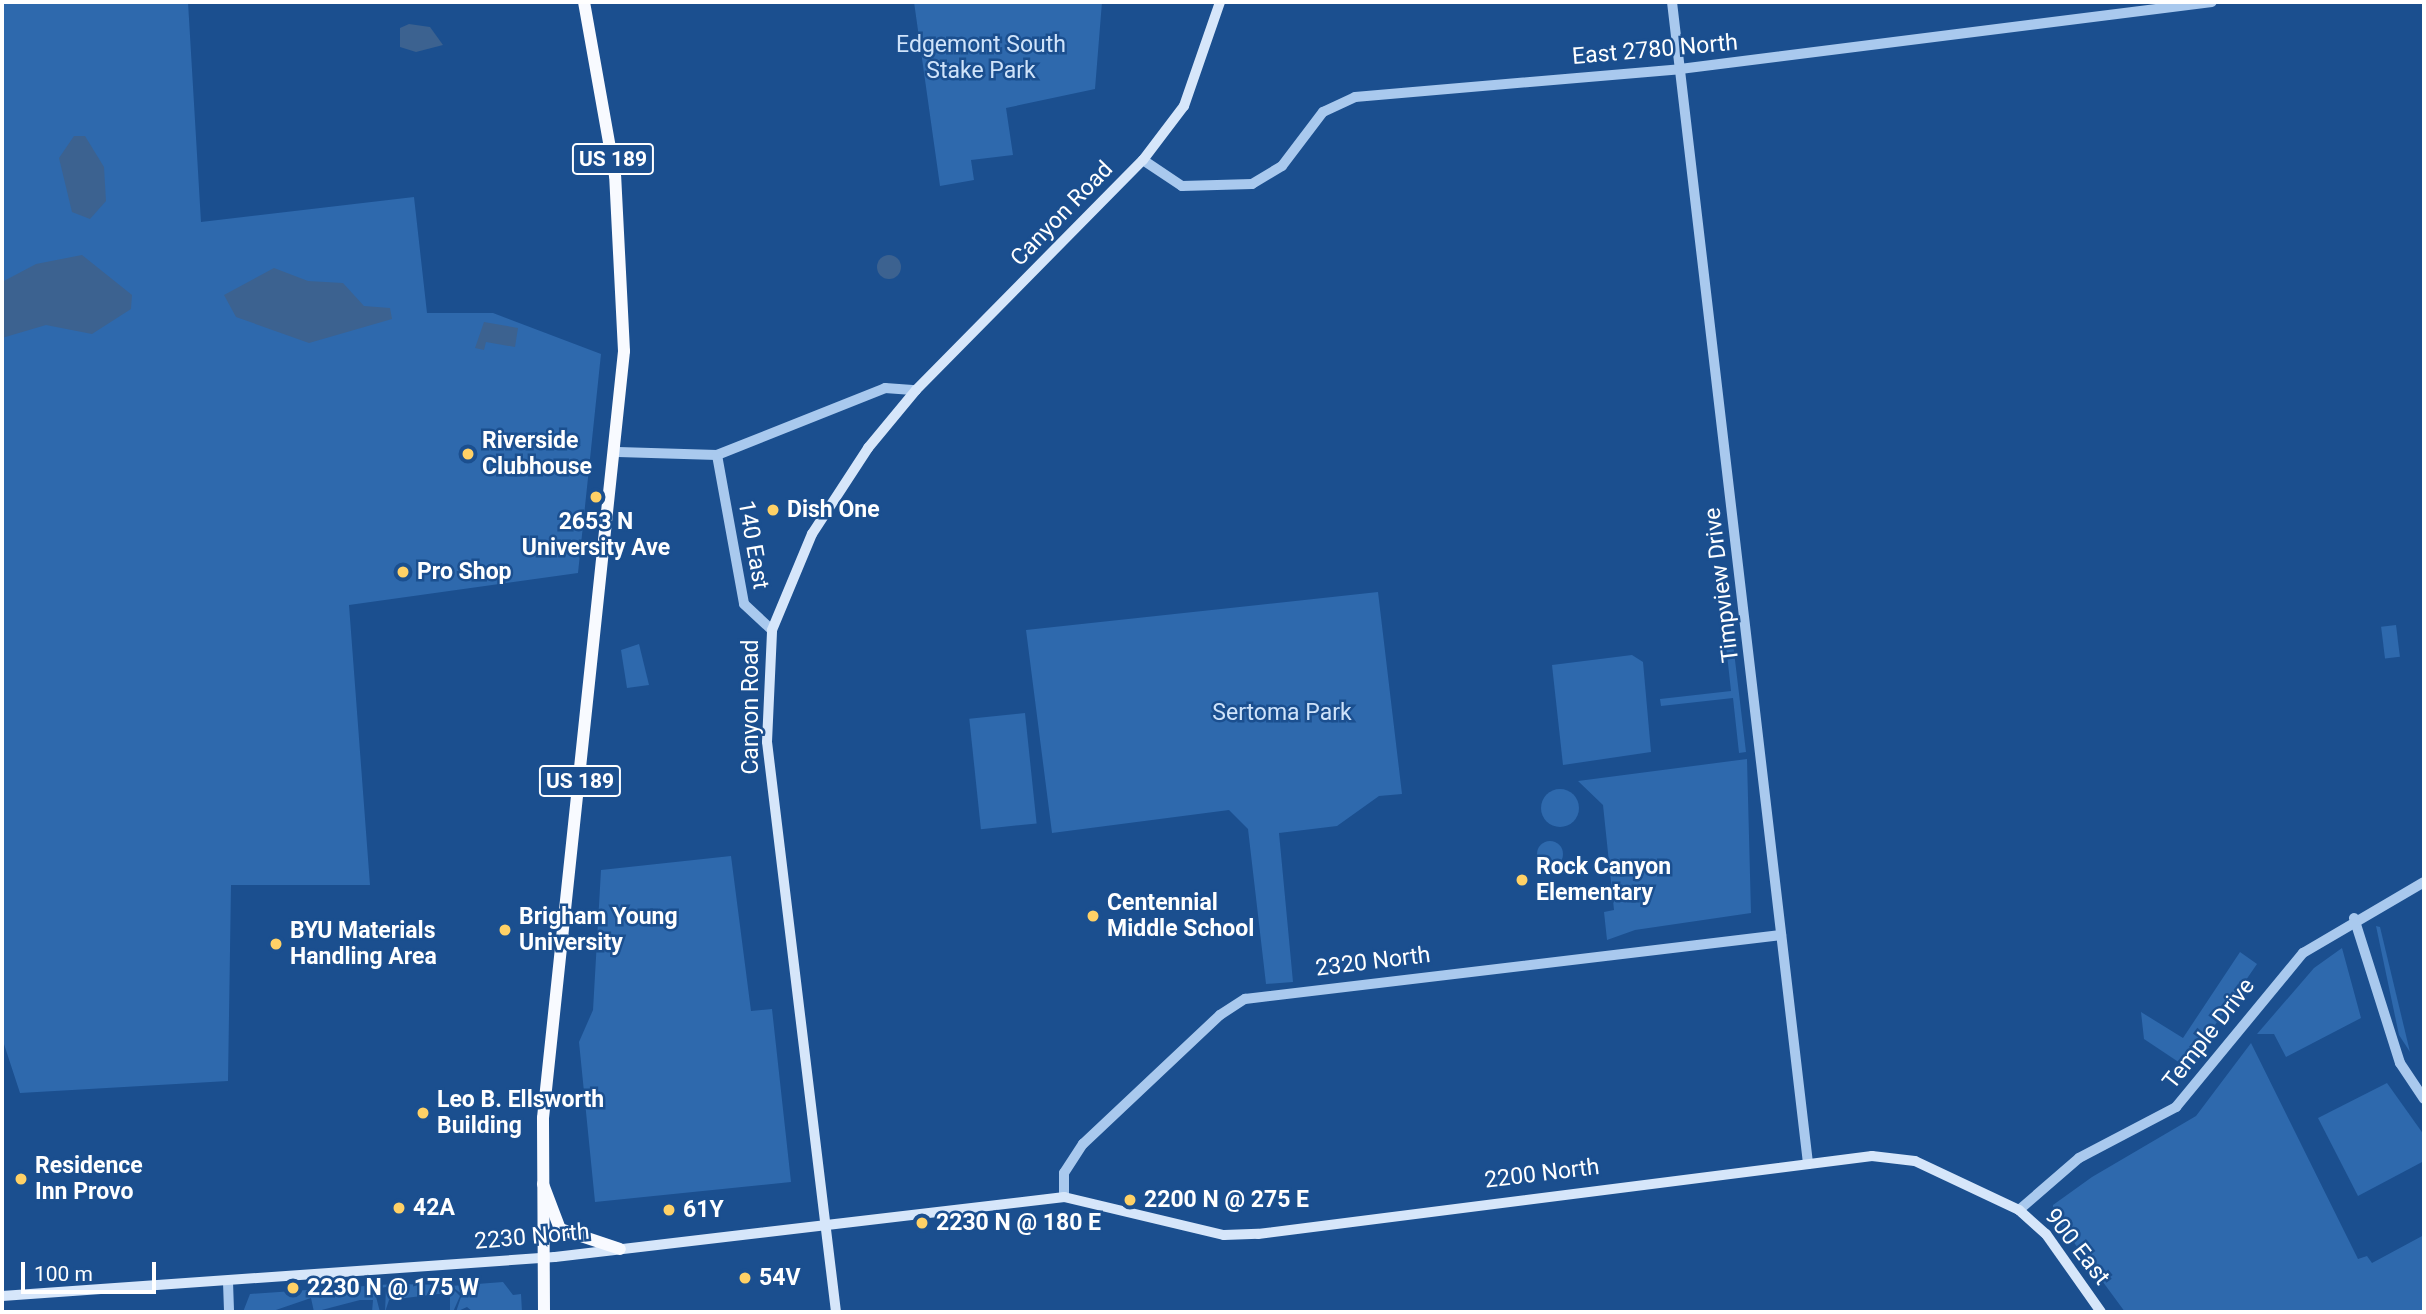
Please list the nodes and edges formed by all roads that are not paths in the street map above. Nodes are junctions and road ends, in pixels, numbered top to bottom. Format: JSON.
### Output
{"nodes":[{"id":1,"x":584,"y":2,"type":"edge"},
{"id":2,"x":1220,"y":2,"type":"edge"},
{"id":3,"x":1672,"y":2,"type":"edge"},
{"id":4,"x":2212,"y":2,"type":"edge"},
{"id":5,"x":1680,"y":69,"type":"junction"},
{"id":6,"x":1143,"y":160,"type":"junction"},
{"id":7,"x":916,"y":390,"type":"junction"},
{"id":8,"x":618,"y":452,"type":"junction"},
{"id":9,"x":717,"y":456,"type":"junction"},
{"id":10,"x":772,"y":630,"type":"junction"},
{"id":11,"x":2424,"y":882,"type":"edge"},
{"id":12,"x":2354,"y":918,"type":"junction"},
{"id":13,"x":1782,"y":935,"type":"junction"},
{"id":14,"x":2424,"y":1099,"type":"edge"},
{"id":15,"x":540,"y":1160,"type":"junction"},
{"id":16,"x":1808,"y":1164,"type":"junction"},
{"id":17,"x":1064,"y":1197,"type":"junction"},
{"id":18,"x":2019,"y":1210,"type":"junction"},
{"id":19,"x":827,"y":1225,"type":"junction"},
{"id":20,"x":620,"y":1249,"type":"junction"},
{"id":21,"x":540,"y":1258,"type":"junction"},
{"id":22,"x":228,"y":1282,"type":"junction"},
{"id":23,"x":2,"y":1296,"type":"edge"},
{"id":24,"x":229,"y":1312,"type":"edge"},
{"id":25,"x":544,"y":1312,"type":"edge"},
{"id":26,"x":836,"y":1312,"type":"edge"},
{"id":27,"x":2101,"y":1312,"type":"edge"}],
"edges":[{"from":1,"to":8,"type":"highway","number":"US 189"},
{"from":2,"to":6,"type":"main road","name":"Canyon Road"},
{"from":3,"to":5,"type":"street","name":"Timpview Drive"},
{"from":4,"to":5,"type":"street","name":"East 2780 North"},
{"from":5,"to":6,"type":"street","name":"East 2780 North"},
{"from":5,"to":13,"type":"street","name":"Timpview Drive"},
{"from":6,"to":7,"type":"main road","name":"Canyon Road"},
{"from":7,"to":9,"type":"street"},
{"from":7,"to":10,"type":"main road","name":"Canyon Road"},
{"from":8,"to":9,"type":"street"},
{"from":8,"to":15,"type":"highway","number":"US 189"},
{"from":9,"to":10,"type":"street","name":"140 East"},
{"from":10,"to":19,"type":"main road","name":"Canyon Road"},
{"from":11,"to":12,"type":"street","name":"Temple Drive"},
{"from":12,"to":14,"type":"street"},
{"from":12,"to":18,"type":"street","name":"Temple Drive"},
{"from":13,"to":16,"type":"street","name":"Timpview Drive"},
{"from":13,"to":17,"type":"street","name":"2320 North"},
{"from":15,"to":20,"type":"highway"},
{"from":15,"to":21,"type":"highway","number":"US 189"},
{"from":16,"to":17,"type":"main road","name":"2200 North"},
{"from":16,"to":18,"type":"main road","name":"2200 North"},
{"from":17,"to":19,"type":"main road","name":"2230 North"},
{"from":18,"to":27,"type":"main road","name":"900 East"},
{"from":19,"to":20,"type":"main road","name":"2230 North"},
{"from":19,"to":26,"type":"main road","name":"Canyon Road"},
{"from":20,"to":21,"type":"main road","name":"2230 North"},
{"from":21,"to":22,"type":"main road","name":"2230 North"},
{"from":21,"to":25,"type":"highway","number":"US 189"},
{"from":22,"to":23,"type":"main road","name":"2230 North"},
{"from":22,"to":24,"type":"street"}]}
